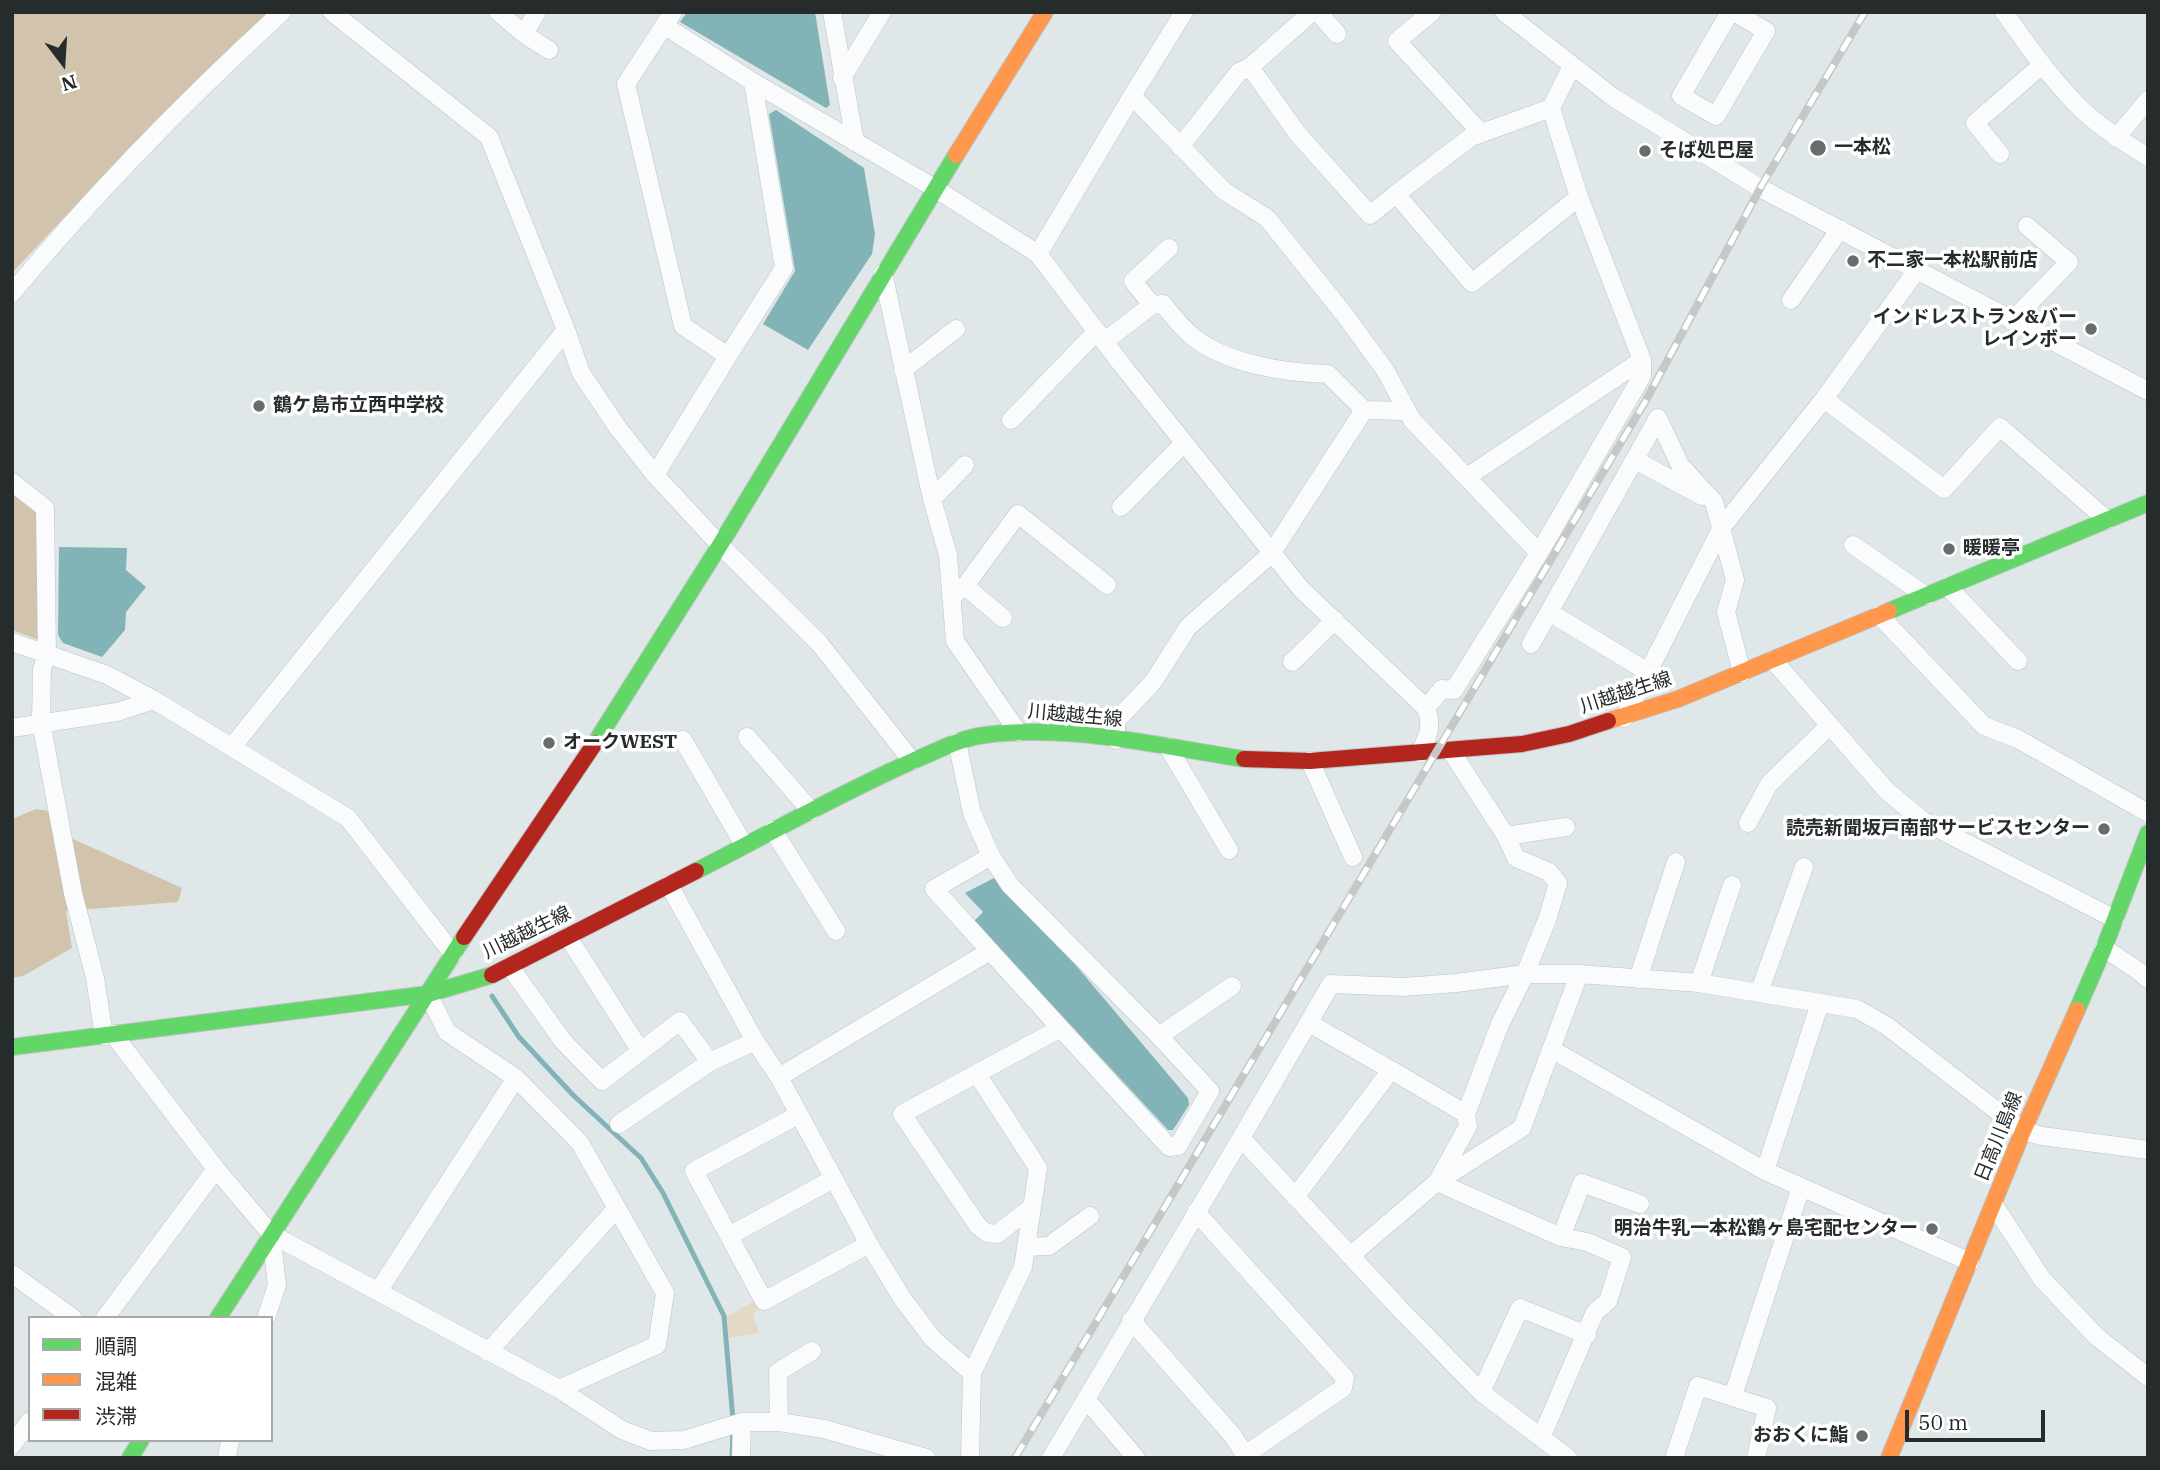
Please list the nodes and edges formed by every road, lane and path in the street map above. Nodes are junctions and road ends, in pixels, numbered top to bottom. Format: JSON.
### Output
{"nodes":[{"id":1,"x":282,"y":12,"type":"edge"},
{"id":2,"x":332,"y":12,"type":"edge"},
{"id":3,"x":498,"y":12,"type":"edge"},
{"id":4,"x":537,"y":12,"type":"edge"},
{"id":5,"x":832,"y":12,"type":"edge"},
{"id":6,"x":883,"y":12,"type":"edge"},
{"id":7,"x":1045,"y":12,"type":"edge"},
{"id":8,"x":1184,"y":12,"type":"edge"},
{"id":9,"x":1312,"y":12,"type":"edge"},
{"id":10,"x":1318,"y":12,"type":"edge"},
{"id":11,"x":1432,"y":12,"type":"edge"},
{"id":12,"x":1732,"y":12,"type":"edge"},
{"id":13,"x":2004,"y":12,"type":"edge"},
{"id":14,"x":1515,"y":16,"type":"edge"},
{"id":15,"x":669,"y":19,"type":"edge"},
{"id":16,"x":524,"y":34,"type":"junction"},
{"id":17,"x":1337,"y":34,"type":"dead end"},
{"id":18,"x":549,"y":50,"type":"dead end"},
{"id":19,"x":2042,"y":65,"type":"junction"},
{"id":20,"x":1250,"y":66,"type":"junction"},
{"id":21,"x":1572,"y":66,"type":"junction"},
{"id":22,"x":842,"y":78,"type":"junction"},
{"id":23,"x":753,"y":82,"type":"junction"},
{"id":24,"x":1132,"y":96,"type":"junction"},
{"id":25,"x":2148,"y":100,"type":"edge"},
{"id":26,"x":1551,"y":108,"type":"junction"},
{"id":27,"x":1481,"y":133,"type":"junction"},
{"id":28,"x":2116,"y":138,"type":"junction"},
{"id":29,"x":855,"y":142,"type":"junction"},
{"id":30,"x":1180,"y":147,"type":"junction"},
{"id":31,"x":2000,"y":154,"type":"dead end"},
{"id":32,"x":2148,"y":157,"type":"edge"},
{"id":33,"x":936,"y":188,"type":"junction"},
{"id":34,"x":1396,"y":194,"type":"junction"},
{"id":35,"x":1579,"y":197,"type":"junction"},
{"id":36,"x":2027,"y":226,"type":"dead end"},
{"id":37,"x":1840,"y":229,"type":"junction"},
{"id":38,"x":1169,"y":248,"type":"dead end"},
{"id":39,"x":1038,"y":254,"type":"junction"},
{"id":40,"x":1917,"y":270,"type":"junction"},
{"id":41,"x":883,"y":273,"type":"junction"},
{"id":42,"x":12,"y":293,"type":"edge"},
{"id":43,"x":1791,"y":300,"type":"dead end"},
{"id":44,"x":1152,"y":305,"type":"junction"},
{"id":45,"x":2012,"y":321,"type":"junction"},
{"id":46,"x":956,"y":329,"type":"dead end"},
{"id":47,"x":566,"y":330,"type":"junction"},
{"id":48,"x":1101,"y":336,"type":"junction"},
{"id":49,"x":728,"y":356,"type":"junction"},
{"id":50,"x":1642,"y":360,"type":"junction"},
{"id":51,"x":904,"y":370,"type":"junction"},
{"id":52,"x":2148,"y":391,"type":"edge"},
{"id":53,"x":1824,"y":399,"type":"junction"},
{"id":54,"x":1364,"y":410,"type":"junction"},
{"id":55,"x":1406,"y":411,"type":"junction"},
{"id":56,"x":1011,"y":420,"type":"dead end"},
{"id":57,"x":1184,"y":443,"type":"junction"},
{"id":58,"x":1635,"y":460,"type":"junction"},
{"id":59,"x":965,"y":465,"type":"dead end"},
{"id":60,"x":655,"y":475,"type":"junction"},
{"id":61,"x":1467,"y":477,"type":"junction"},
{"id":62,"x":12,"y":482,"type":"edge"},
{"id":63,"x":932,"y":499,"type":"junction"},
{"id":64,"x":1714,"y":502,"type":"junction"},
{"id":65,"x":2148,"y":503,"type":"edge"},
{"id":66,"x":1121,"y":506,"type":"dead end"},
{"id":67,"x":2107,"y":520,"type":"junction"},
{"id":68,"x":1722,"y":527,"type":"junction"},
{"id":69,"x":720,"y":545,"type":"junction"},
{"id":70,"x":1853,"y":545,"type":"dead end"},
{"id":71,"x":1539,"y":553,"type":"junction"},
{"id":72,"x":1271,"y":554,"type":"junction"},
{"id":73,"x":1107,"y":585,"type":"dead end"},
{"id":74,"x":1948,"y":587,"type":"junction"},
{"id":75,"x":958,"y":591,"type":"junction"},
{"id":76,"x":1926,"y":596,"type":"junction"},
{"id":77,"x":1549,"y":612,"type":"junction"},
{"id":78,"x":1879,"y":615,"type":"junction"},
{"id":79,"x":1003,"y":618,"type":"dead end"},
{"id":80,"x":1335,"y":621,"type":"junction"},
{"id":81,"x":12,"y":642,"type":"edge"},
{"id":82,"x":1531,"y":644,"type":"dead end"},
{"id":83,"x":47,"y":654,"type":"junction"},
{"id":84,"x":1773,"y":660,"type":"junction"},
{"id":85,"x":2018,"y":661,"type":"dead end"},
{"id":86,"x":1292,"y":663,"type":"dead end"},
{"id":87,"x":1648,"y":672,"type":"junction"},
{"id":88,"x":1742,"y":673,"type":"junction"},
{"id":89,"x":154,"y":700,"type":"junction"},
{"id":90,"x":1426,"y":708,"type":"junction"},
{"id":91,"x":1624,"y":718,"type":"junction"},
{"id":92,"x":41,"y":722,"type":"junction"},
{"id":93,"x":1829,"y":726,"type":"junction"},
{"id":94,"x":12,"y":728,"type":"edge"},
{"id":95,"x":1018,"y":732,"type":"junction"},
{"id":96,"x":747,"y":737,"type":"dead end"},
{"id":97,"x":683,"y":740,"type":"dead end"},
{"id":98,"x":1116,"y":740,"type":"junction"},
{"id":99,"x":957,"y":742,"type":"junction"},
{"id":100,"x":232,"y":747,"type":"junction"},
{"id":101,"x":1168,"y":747,"type":"junction"},
{"id":102,"x":1451,"y":751,"type":"junction"},
{"id":103,"x":1420,"y":753,"type":"junction"},
{"id":104,"x":912,"y":761,"type":"junction"},
{"id":105,"x":1310,"y":761,"type":"junction"},
{"id":106,"x":811,"y":811,"type":"junction"},
{"id":107,"x":2148,"y":813,"type":"edge"},
{"id":108,"x":1748,"y":823,"type":"dead end"},
{"id":109,"x":1566,"y":827,"type":"dead end"},
{"id":110,"x":773,"y":830,"type":"junction"},
{"id":111,"x":2148,"y":833,"type":"edge"},
{"id":112,"x":1506,"y":836,"type":"junction"},
{"id":113,"x":744,"y":845,"type":"junction"},
{"id":114,"x":1229,"y":850,"type":"dead end"},
{"id":115,"x":991,"y":856,"type":"junction"},
{"id":116,"x":1353,"y":857,"type":"dead end"},
{"id":117,"x":1676,"y":862,"type":"dead end"},
{"id":118,"x":1804,"y":867,"type":"dead end"},
{"id":119,"x":669,"y":884,"type":"junction"},
{"id":120,"x":1732,"y":885,"type":"dead end"},
{"id":121,"x":2115,"y":919,"type":"junction"},
{"id":122,"x":836,"y":931,"type":"dead end"},
{"id":123,"x":568,"y":937,"type":"junction"},
{"id":124,"x":2104,"y":948,"type":"junction"},
{"id":125,"x":990,"y":951,"type":"junction"},
{"id":126,"x":453,"y":954,"type":"junction"},
{"id":127,"x":510,"y":967,"type":"junction"},
{"id":128,"x":1525,"y":974,"type":"junction"},
{"id":129,"x":1579,"y":974,"type":"junction"},
{"id":130,"x":1638,"y":979,"type":"junction"},
{"id":131,"x":2148,"y":979,"type":"edge"},
{"id":132,"x":1699,"y":983,"type":"junction"},
{"id":133,"x":1232,"y":986,"type":"dead end"},
{"id":134,"x":1759,"y":993,"type":"junction"},
{"id":135,"x":428,"y":994,"type":"junction"},
{"id":136,"x":1820,"y":1003,"type":"junction"},
{"id":137,"x":1309,"y":1023,"type":"junction"},
{"id":138,"x":1059,"y":1029,"type":"junction"},
{"id":139,"x":109,"y":1035,"type":"junction"},
{"id":140,"x":1159,"y":1036,"type":"junction"},
{"id":141,"x":755,"y":1041,"type":"junction"},
{"id":142,"x":12,"y":1047,"type":"edge"},
{"id":143,"x":1551,"y":1049,"type":"junction"},
{"id":144,"x":640,"y":1050,"type":"junction"},
{"id":145,"x":710,"y":1062,"type":"junction"},
{"id":146,"x":1391,"y":1070,"type":"junction"},
{"id":147,"x":977,"y":1073,"type":"junction"},
{"id":148,"x":779,"y":1077,"type":"junction"},
{"id":149,"x":516,"y":1078,"type":"junction"},
{"id":150,"x":1466,"y":1114,"type":"junction"},
{"id":151,"x":798,"y":1115,"type":"junction"},
{"id":152,"x":619,"y":1124,"type":"dead end"},
{"id":153,"x":2023,"y":1131,"type":"junction"},
{"id":154,"x":1241,"y":1138,"type":"junction"},
{"id":155,"x":2148,"y":1150,"type":"edge"},
{"id":156,"x":215,"y":1169,"type":"junction"},
{"id":157,"x":1765,"y":1171,"type":"junction"},
{"id":158,"x":833,"y":1179,"type":"junction"},
{"id":159,"x":1437,"y":1182,"type":"junction"},
{"id":160,"x":1801,"y":1187,"type":"junction"},
{"id":161,"x":1295,"y":1197,"type":"junction"},
{"id":162,"x":1640,"y":1204,"type":"dead end"},
{"id":163,"x":1994,"y":1205,"type":"junction"},
{"id":164,"x":1032,"y":1207,"type":"junction"},
{"id":165,"x":616,"y":1209,"type":"junction"},
{"id":166,"x":1196,"y":1212,"type":"junction"},
{"id":167,"x":1090,"y":1216,"type":"dead end"},
{"id":168,"x":271,"y":1234,"type":"junction"},
{"id":169,"x":729,"y":1236,"type":"junction"},
{"id":170,"x":1561,"y":1237,"type":"junction"},
{"id":171,"x":869,"y":1244,"type":"junction"},
{"id":172,"x":1026,"y":1247,"type":"junction"},
{"id":173,"x":1350,"y":1256,"type":"junction"},
{"id":174,"x":1970,"y":1262,"type":"junction"},
{"id":175,"x":12,"y":1274,"type":"edge"},
{"id":176,"x":379,"y":1290,"type":"junction"},
{"id":177,"x":70,"y":1316,"type":"edge"},
{"id":178,"x":106,"y":1316,"type":"edge"},
{"id":179,"x":219,"y":1316,"type":"edge"},
{"id":180,"x":267,"y":1316,"type":"edge"},
{"id":181,"x":1131,"y":1320,"type":"junction"},
{"id":182,"x":1587,"y":1335,"type":"junction"},
{"id":183,"x":812,"y":1351,"type":"dead end"},
{"id":184,"x":488,"y":1352,"type":"junction"},
{"id":185,"x":972,"y":1373,"type":"junction"},
{"id":186,"x":2148,"y":1377,"type":"edge"},
{"id":187,"x":559,"y":1389,"type":"junction"},
{"id":188,"x":1481,"y":1392,"type":"junction"},
{"id":189,"x":1733,"y":1396,"type":"junction"},
{"id":190,"x":1086,"y":1399,"type":"junction"},
{"id":191,"x":742,"y":1422,"type":"junction"},
{"id":192,"x":779,"y":1422,"type":"junction"},
{"id":193,"x":28,"y":1424,"type":"edge"},
{"id":194,"x":1541,"y":1438,"type":"junction"},
{"id":195,"x":140,"y":1442,"type":"edge"},
{"id":196,"x":12,"y":1445,"type":"edge"},
{"id":197,"x":1246,"y":1456,"type":"edge"},
{"id":198,"x":130,"y":1458,"type":"edge"},
{"id":199,"x":741,"y":1458,"type":"edge"},
{"id":200,"x":926,"y":1458,"type":"edge"},
{"id":201,"x":970,"y":1458,"type":"edge"},
{"id":202,"x":1051,"y":1458,"type":"edge"},
{"id":203,"x":1136,"y":1458,"type":"edge"},
{"id":204,"x":1568,"y":1458,"type":"edge"},
{"id":205,"x":1674,"y":1458,"type":"edge"},
{"id":206,"x":1756,"y":1458,"type":"edge"},
{"id":207,"x":1889,"y":1458,"type":"edge"}],
"edges":[{"from":1,"to":42,"type":"street"},
{"from":2,"to":47,"type":"street"},
{"from":3,"to":16,"type":"street"},
{"from":4,"to":16,"type":"street"},
{"from":5,"to":22,"type":"street"},
{"from":6,"to":22,"type":"street"},
{"from":7,"to":33,"type":"main road"},
{"from":8,"to":24,"type":"street"},
{"from":9,"to":20,"type":"street"},
{"from":10,"to":17,"type":"street"},
{"from":11,"to":27,"type":"street"},
{"from":12,"to":12,"type":"street"},
{"from":13,"to":19,"type":"street"},
{"from":14,"to":21,"type":"street"},
{"from":15,"to":23,"type":"street"},
{"from":15,"to":49,"type":"street"},
{"from":16,"to":18,"type":"street"},
{"from":19,"to":28,"type":"street"},
{"from":19,"to":31,"type":"street"},
{"from":20,"to":30,"type":"street"},
{"from":20,"to":34,"type":"street"},
{"from":21,"to":26,"type":"street"},
{"from":21,"to":37,"type":"street"},
{"from":22,"to":29,"type":"street"},
{"from":23,"to":29,"type":"street"},
{"from":23,"to":49,"type":"street"},
{"from":24,"to":30,"type":"street"},
{"from":24,"to":39,"type":"street"},
{"from":25,"to":28,"type":"street"},
{"from":26,"to":27,"type":"street"},
{"from":26,"to":35,"type":"street"},
{"from":27,"to":34,"type":"street"},
{"from":28,"to":32,"type":"street"},
{"from":29,"to":33,"type":"street"},
{"from":30,"to":55,"type":"street"},
{"from":33,"to":39,"type":"street"},
{"from":33,"to":41,"type":"main road"},
{"from":34,"to":35,"type":"street"},
{"from":35,"to":50,"type":"street"},
{"from":36,"to":45,"type":"street"},
{"from":37,"to":40,"type":"street"},
{"from":37,"to":43,"type":"street"},
{"from":38,"to":44,"type":"street"},
{"from":39,"to":48,"type":"street"},
{"from":40,"to":45,"type":"street"},
{"from":40,"to":53,"type":"street"},
{"from":41,"to":51,"type":"street"},
{"from":41,"to":69,"type":"main road"},
{"from":44,"to":48,"type":"street"},
{"from":44,"to":54,"type":"street"},
{"from":45,"to":52,"type":"street"},
{"from":46,"to":51,"type":"street"},
{"from":47,"to":60,"type":"street"},
{"from":47,"to":100,"type":"street"},
{"from":48,"to":56,"type":"street"},
{"from":48,"to":57,"type":"street"},
{"from":49,"to":60,"type":"street"},
{"from":50,"to":61,"type":"street"},
{"from":50,"to":71,"type":"street"},
{"from":51,"to":63,"type":"street"},
{"from":53,"to":67,"type":"street"},
{"from":53,"to":68,"type":"street"},
{"from":54,"to":55,"type":"street"},
{"from":54,"to":72,"type":"street"},
{"from":55,"to":61,"type":"street"},
{"from":57,"to":66,"type":"street"},
{"from":57,"to":72,"type":"street"},
{"from":58,"to":64,"type":"street"},
{"from":58,"to":64,"type":"street"},
{"from":58,"to":77,"type":"street"},
{"from":59,"to":63,"type":"street"},
{"from":60,"to":69,"type":"street"},
{"from":61,"to":71,"type":"street"},
{"from":62,"to":83,"type":"street"},
{"from":63,"to":75,"type":"street"},
{"from":64,"to":68,"type":"street"},
{"from":65,"to":67,"type":"main road","name":"川越越生線"},
{"from":67,"to":74,"type":"main road","name":"川越越生線"},
{"from":68,"to":87,"type":"street"},
{"from":68,"to":88,"type":"street"},
{"from":69,"to":104,"type":"street"},
{"from":69,"to":126,"type":"main road"},
{"from":70,"to":76,"type":"street"},
{"from":71,"to":90,"type":"street"},
{"from":72,"to":80,"type":"street"},
{"from":72,"to":98,"type":"street"},
{"from":73,"to":75,"type":"street"},
{"from":74,"to":76,"type":"main road","name":"川越越生線"},
{"from":74,"to":85,"type":"street"},
{"from":75,"to":79,"type":"street"},
{"from":75,"to":95,"type":"street"},
{"from":76,"to":78,"type":"main road","name":"川越越生線"},
{"from":77,"to":82,"type":"street"},
{"from":77,"to":87,"type":"street"},
{"from":78,"to":84,"type":"main road","name":"川越越生線"},
{"from":78,"to":107,"type":"street"},
{"from":80,"to":86,"type":"street"},
{"from":80,"to":90,"type":"street"},
{"from":81,"to":83,"type":"street"},
{"from":83,"to":89,"type":"street"},
{"from":83,"to":92,"type":"street"},
{"from":84,"to":88,"type":"main road","name":"川越越生線"},
{"from":84,"to":93,"type":"street"},
{"from":87,"to":91,"type":"street"},
{"from":88,"to":91,"type":"main road","name":"川越越生線"},
{"from":89,"to":92,"type":"street"},
{"from":89,"to":100,"type":"street"},
{"from":90,"to":103,"type":"street"},
{"from":91,"to":102,"type":"main road","name":"川越越生線"},
{"from":92,"to":94,"type":"street"},
{"from":92,"to":139,"type":"street"},
{"from":93,"to":108,"type":"street"},
{"from":93,"to":121,"type":"street"},
{"from":95,"to":98,"type":"main road","name":"川越越生線"},
{"from":95,"to":99,"type":"main road","name":"川越越生線"},
{"from":96,"to":106,"type":"street"},
{"from":97,"to":113,"type":"street"},
{"from":98,"to":101,"type":"main road","name":"川越越生線"},
{"from":99,"to":104,"type":"main road","name":"川越越生線"},
{"from":99,"to":115,"type":"street"},
{"from":100,"to":126,"type":"street"},
{"from":101,"to":105,"type":"main road","name":"川越越生線"},
{"from":101,"to":114,"type":"street"},
{"from":102,"to":103,"type":"main road","name":"川越越生線"},
{"from":102,"to":112,"type":"street"},
{"from":103,"to":105,"type":"main road","name":"川越越生線"},
{"from":104,"to":106,"type":"main road","name":"川越越生線"},
{"from":105,"to":116,"type":"street"},
{"from":106,"to":110,"type":"main road","name":"川越越生線"},
{"from":109,"to":112,"type":"street"},
{"from":110,"to":113,"type":"main road","name":"川越越生線"},
{"from":110,"to":122,"type":"street"},
{"from":111,"to":121,"type":"main road","name":"日高川島線"},
{"from":112,"to":128,"type":"street"},
{"from":113,"to":119,"type":"main road","name":"川越越生線"},
{"from":115,"to":125,"type":"street"},
{"from":115,"to":140,"type":"street"},
{"from":117,"to":130,"type":"street"},
{"from":118,"to":134,"type":"street"},
{"from":119,"to":123,"type":"main road","name":"川越越生線"},
{"from":119,"to":141,"type":"street"},
{"from":120,"to":132,"type":"street"},
{"from":121,"to":124,"type":"main road","name":"日高川島線"},
{"from":123,"to":127,"type":"main road","name":"川越越生線"},
{"from":123,"to":144,"type":"street"},
{"from":124,"to":131,"type":"street"},
{"from":124,"to":153,"type":"main road","name":"日高川島線"},
{"from":125,"to":138,"type":"street"},
{"from":125,"to":148,"type":"street"},
{"from":126,"to":135,"type":"main road"},
{"from":127,"to":135,"type":"main road","name":"川越越生線"},
{"from":127,"to":144,"type":"street"},
{"from":128,"to":129,"type":"street"},
{"from":128,"to":137,"type":"street"},
{"from":128,"to":150,"type":"street"},
{"from":129,"to":130,"type":"street"},
{"from":129,"to":143,"type":"street"},
{"from":130,"to":132,"type":"street"},
{"from":132,"to":134,"type":"street"},
{"from":133,"to":140,"type":"street"},
{"from":134,"to":136,"type":"street"},
{"from":135,"to":139,"type":"main road","name":"川越越生線"},
{"from":135,"to":149,"type":"street"},
{"from":135,"to":168,"type":"main road"},
{"from":136,"to":153,"type":"street"},
{"from":136,"to":157,"type":"street"},
{"from":137,"to":146,"type":"street"},
{"from":137,"to":154,"type":"street"},
{"from":138,"to":140,"type":"street"},
{"from":138,"to":147,"type":"street"},
{"from":139,"to":142,"type":"main road","name":"川越越生線"},
{"from":139,"to":156,"type":"street"},
{"from":141,"to":145,"type":"street"},
{"from":141,"to":148,"type":"street"},
{"from":143,"to":157,"type":"street"},
{"from":143,"to":159,"type":"street"},
{"from":144,"to":145,"type":"street"},
{"from":145,"to":152,"type":"street"},
{"from":146,"to":150,"type":"street"},
{"from":146,"to":161,"type":"street"},
{"from":147,"to":164,"type":"street"},
{"from":147,"to":164,"type":"street"},
{"from":148,"to":151,"type":"street"},
{"from":149,"to":165,"type":"street"},
{"from":149,"to":176,"type":"street"},
{"from":150,"to":159,"type":"street"},
{"from":151,"to":158,"type":"street"},
{"from":151,"to":169,"type":"street"},
{"from":153,"to":155,"type":"street"},
{"from":153,"to":163,"type":"main road","name":"日高川島線"},
{"from":154,"to":161,"type":"street"},
{"from":154,"to":166,"type":"street"},
{"from":156,"to":168,"type":"street"},
{"from":156,"to":178,"type":"street"},
{"from":157,"to":160,"type":"street"},
{"from":158,"to":169,"type":"street"},
{"from":158,"to":171,"type":"street"},
{"from":159,"to":170,"type":"street"},
{"from":159,"to":173,"type":"street"},
{"from":160,"to":174,"type":"street"},
{"from":160,"to":189,"type":"street"},
{"from":161,"to":173,"type":"street"},
{"from":162,"to":170,"type":"street"},
{"from":163,"to":174,"type":"main road","name":"日高川島線"},
{"from":163,"to":186,"type":"street"},
{"from":164,"to":172,"type":"street"},
{"from":165,"to":184,"type":"street"},
{"from":165,"to":187,"type":"street"},
{"from":166,"to":181,"type":"street"},
{"from":166,"to":197,"type":"street"},
{"from":167,"to":172,"type":"street"},
{"from":168,"to":176,"type":"street"},
{"from":168,"to":179,"type":"main road"},
{"from":168,"to":180,"type":"street"},
{"from":169,"to":171,"type":"street"},
{"from":170,"to":182,"type":"street"},
{"from":171,"to":185,"type":"street"},
{"from":172,"to":185,"type":"street"},
{"from":173,"to":188,"type":"street"},
{"from":174,"to":207,"type":"main road","name":"日高川島線"},
{"from":175,"to":177,"type":"street"},
{"from":176,"to":184,"type":"street"},
{"from":181,"to":190,"type":"street"},
{"from":181,"to":197,"type":"street"},
{"from":182,"to":188,"type":"street"},
{"from":182,"to":194,"type":"street"},
{"from":183,"to":192,"type":"street"},
{"from":184,"to":187,"type":"street"},
{"from":185,"to":201,"type":"street"},
{"from":187,"to":191,"type":"street"},
{"from":188,"to":194,"type":"street"},
{"from":189,"to":205,"type":"street"},
{"from":189,"to":206,"type":"street"},
{"from":190,"to":202,"type":"street"},
{"from":190,"to":203,"type":"street"},
{"from":191,"to":192,"type":"street"},
{"from":191,"to":199,"type":"street"},
{"from":192,"to":200,"type":"street"},
{"from":193,"to":196,"type":"street"},
{"from":194,"to":204,"type":"street"},
{"from":195,"to":198,"type":"main road"}]}
